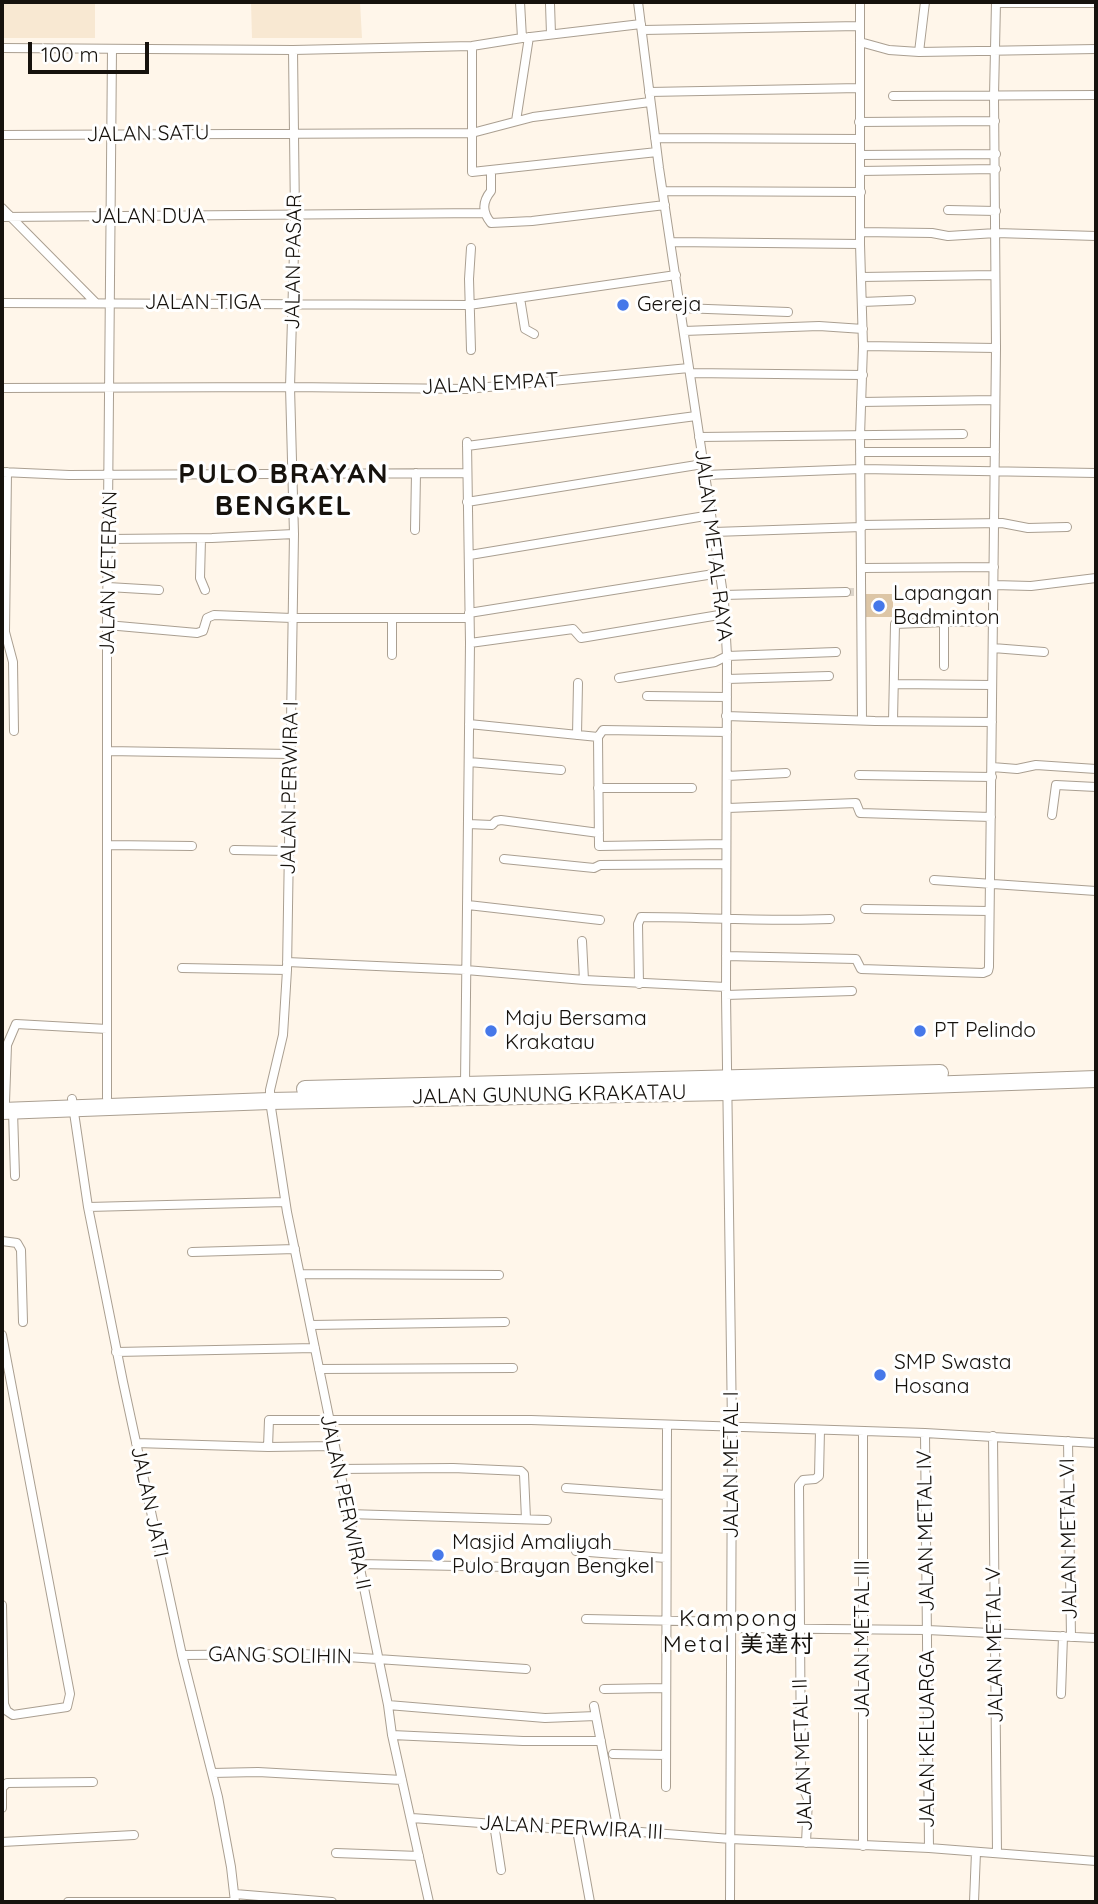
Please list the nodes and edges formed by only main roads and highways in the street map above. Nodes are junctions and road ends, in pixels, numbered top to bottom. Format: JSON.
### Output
{"nodes":[{"id":1,"x":1096,"y":1070,"type":"edge"},
{"id":2,"x":1096,"y":1079,"type":"edge"},
{"id":3,"x":727,"y":1085,"type":"junction"},
{"id":4,"x":270,"y":1095,"type":"junction"},
{"id":5,"x":73,"y":1105,"type":"junction"},
{"id":6,"x":5,"y":1107,"type":"edge"}],
"edges":[{"from":1,"to":3,"type":"highway","name":"JALAN GUNUNG KRAKATAU"},
{"from":2,"to":3,"type":"highway","name":"JALAN GUNUNG KRAKATAU"},
{"from":3,"to":4,"type":"highway","name":"JALAN GUNUNG KRAKATAU"},
{"from":3,"to":4,"type":"highway","name":"JALAN GUNUNG KRAKATAU"},
{"from":4,"to":5,"type":"highway","name":"JALAN GUNUNG KRAKATAU"},
{"from":4,"to":5,"type":"highway","name":"JALAN GUNUNG KRAKATAU"},
{"from":5,"to":6,"type":"highway","name":"JALAN GUNUNG KRAKATAU"}]}
